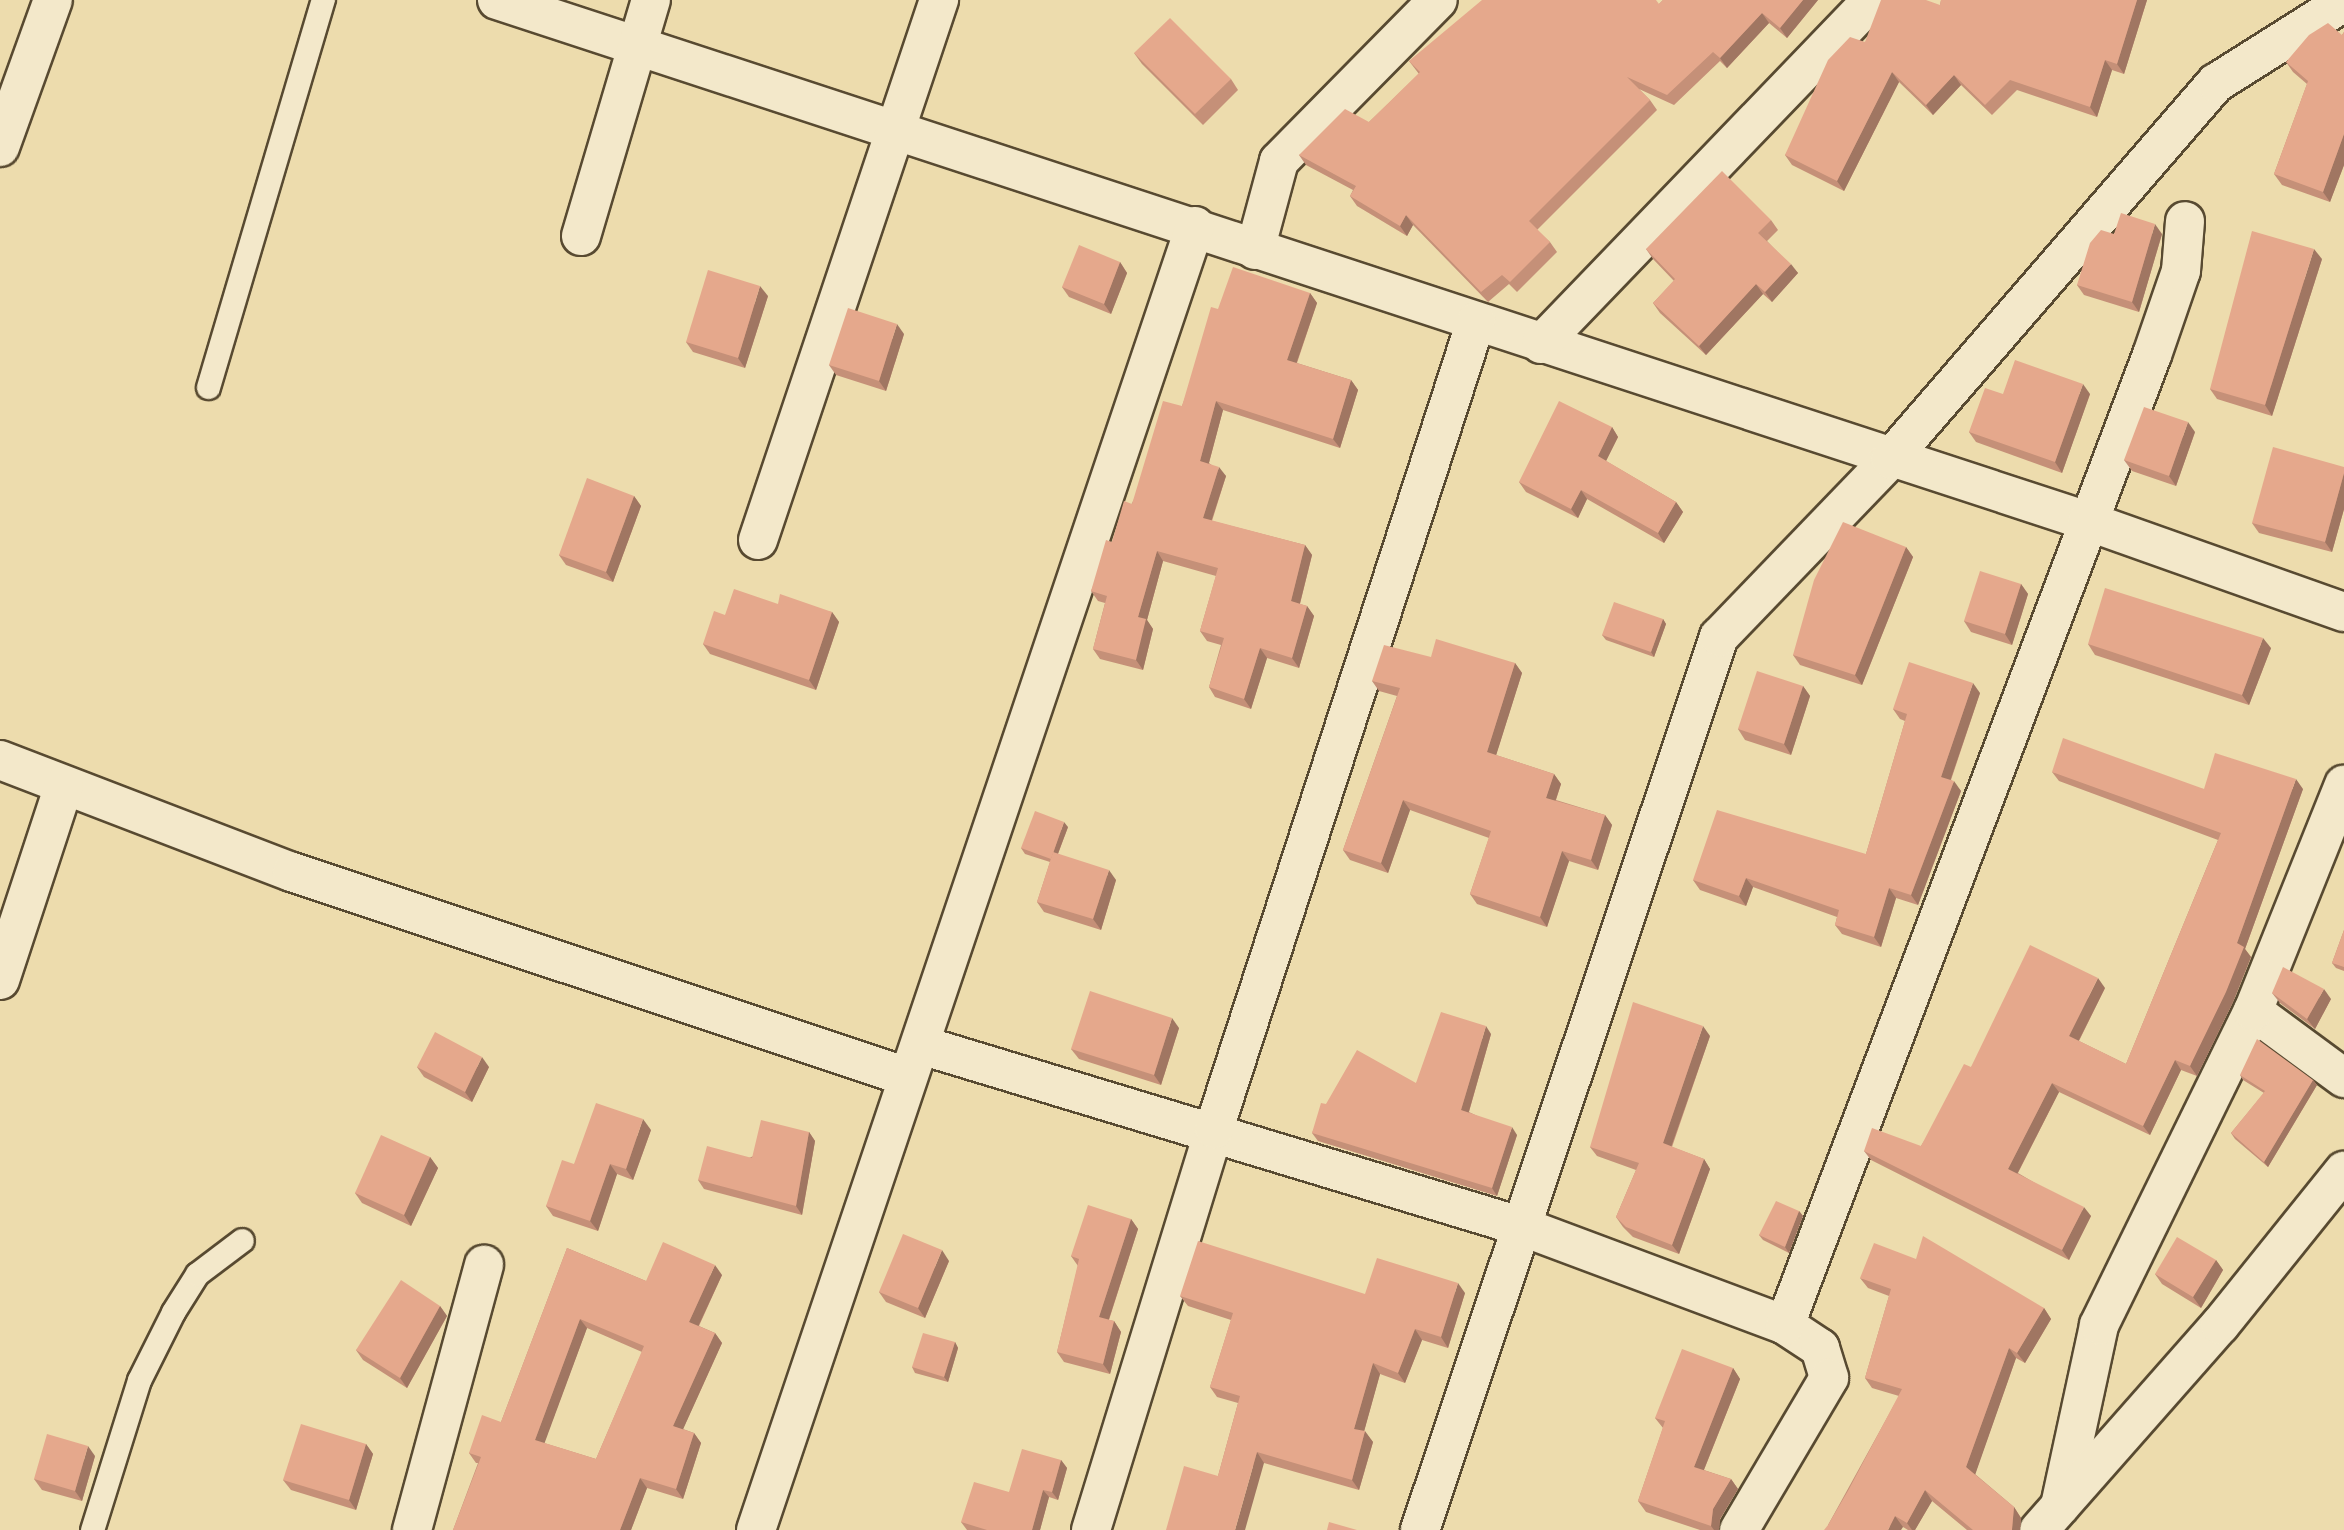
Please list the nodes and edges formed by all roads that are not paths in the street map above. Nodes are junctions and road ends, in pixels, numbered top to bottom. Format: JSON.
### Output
{"nodes":[{"id":1,"x":53,"y":0,"type":"edge"},
{"id":2,"x":323,"y":0,"type":"edge"},
{"id":3,"x":497,"y":0,"type":"edge"},
{"id":4,"x":651,"y":0,"type":"edge"},
{"id":5,"x":939,"y":0,"type":"edge"},
{"id":6,"x":1438,"y":0,"type":"edge"},
{"id":7,"x":1872,"y":0,"type":"edge"},
{"id":8,"x":2344,"y":2,"type":"edge"},
{"id":9,"x":637,"y":46,"type":"junction"},
{"id":10,"x":895,"y":129,"type":"junction"},
{"id":11,"x":0,"y":147,"type":"edge"},
{"id":12,"x":2185,"y":221,"type":"dead end"},
{"id":13,"x":1195,"y":226,"type":"junction"},
{"id":14,"x":581,"y":236,"type":"dead end"},
{"id":15,"x":1255,"y":250,"type":"junction"},
{"id":16,"x":1476,"y":321,"type":"junction"},
{"id":17,"x":1541,"y":344,"type":"junction"},
{"id":18,"x":208,"y":387,"type":"dead end"},
{"id":19,"x":1890,"y":459,"type":"junction"},
{"id":20,"x":2087,"y":521,"type":"junction"},
{"id":21,"x":758,"y":540,"type":"dead end"},
{"id":22,"x":2344,"y":612,"type":"edge"},
{"id":23,"x":0,"y":760,"type":"edge"},
{"id":24,"x":64,"y":785,"type":"junction"},
{"id":25,"x":2344,"y":785,"type":"edge"},
{"id":26,"x":0,"y":980,"type":"edge"},
{"id":27,"x":2253,"y":1011,"type":"junction"},
{"id":28,"x":914,"y":1061,"type":"junction"},
{"id":29,"x":2344,"y":1078,"type":"edge"},
{"id":30,"x":1214,"y":1129,"type":"junction"},
{"id":31,"x":2344,"y":1171,"type":"edge"},
{"id":32,"x":1523,"y":1227,"type":"junction"},
{"id":33,"x":242,"y":1240,"type":"dead end"},
{"id":34,"x":484,"y":1265,"type":"dead end"},
{"id":35,"x":1785,"y":1325,"type":"junction"},
{"id":36,"x":2050,"y":1518,"type":"edge"},
{"id":37,"x":92,"y":1530,"type":"edge"},
{"id":38,"x":412,"y":1530,"type":"edge"},
{"id":39,"x":756,"y":1530,"type":"edge"},
{"id":40,"x":1091,"y":1530,"type":"edge"},
{"id":41,"x":1420,"y":1530,"type":"edge"},
{"id":42,"x":1739,"y":1530,"type":"edge"}],
"edges":[{"from":1,"to":11,"type":"street"},
{"from":2,"to":18,"type":"lane"},
{"from":3,"to":9,"type":"street"},
{"from":4,"to":9,"type":"street"},
{"from":5,"to":10,"type":"street"},
{"from":6,"to":15,"type":"street"},
{"from":7,"to":17,"type":"street"},
{"from":8,"to":19,"type":"street"},
{"from":9,"to":10,"type":"street"},
{"from":9,"to":14,"type":"street"},
{"from":10,"to":13,"type":"street"},
{"from":10,"to":21,"type":"street"},
{"from":12,"to":20,"type":"street"},
{"from":13,"to":15,"type":"street"},
{"from":13,"to":28,"type":"street"},
{"from":15,"to":16,"type":"street"},
{"from":16,"to":17,"type":"street"},
{"from":16,"to":30,"type":"street"},
{"from":17,"to":19,"type":"street"},
{"from":19,"to":20,"type":"street"},
{"from":19,"to":32,"type":"street"},
{"from":20,"to":22,"type":"street"},
{"from":20,"to":35,"type":"street"},
{"from":23,"to":24,"type":"street"},
{"from":24,"to":26,"type":"street"},
{"from":24,"to":28,"type":"street"},
{"from":25,"to":27,"type":"street"},
{"from":27,"to":29,"type":"street"},
{"from":27,"to":36,"type":"street"},
{"from":28,"to":30,"type":"street"},
{"from":28,"to":39,"type":"street"},
{"from":30,"to":32,"type":"street"},
{"from":30,"to":40,"type":"street"},
{"from":31,"to":36,"type":"street"},
{"from":32,"to":35,"type":"street"},
{"from":32,"to":41,"type":"street"},
{"from":33,"to":37,"type":"lane"},
{"from":34,"to":38,"type":"street"},
{"from":35,"to":42,"type":"street"}]}
